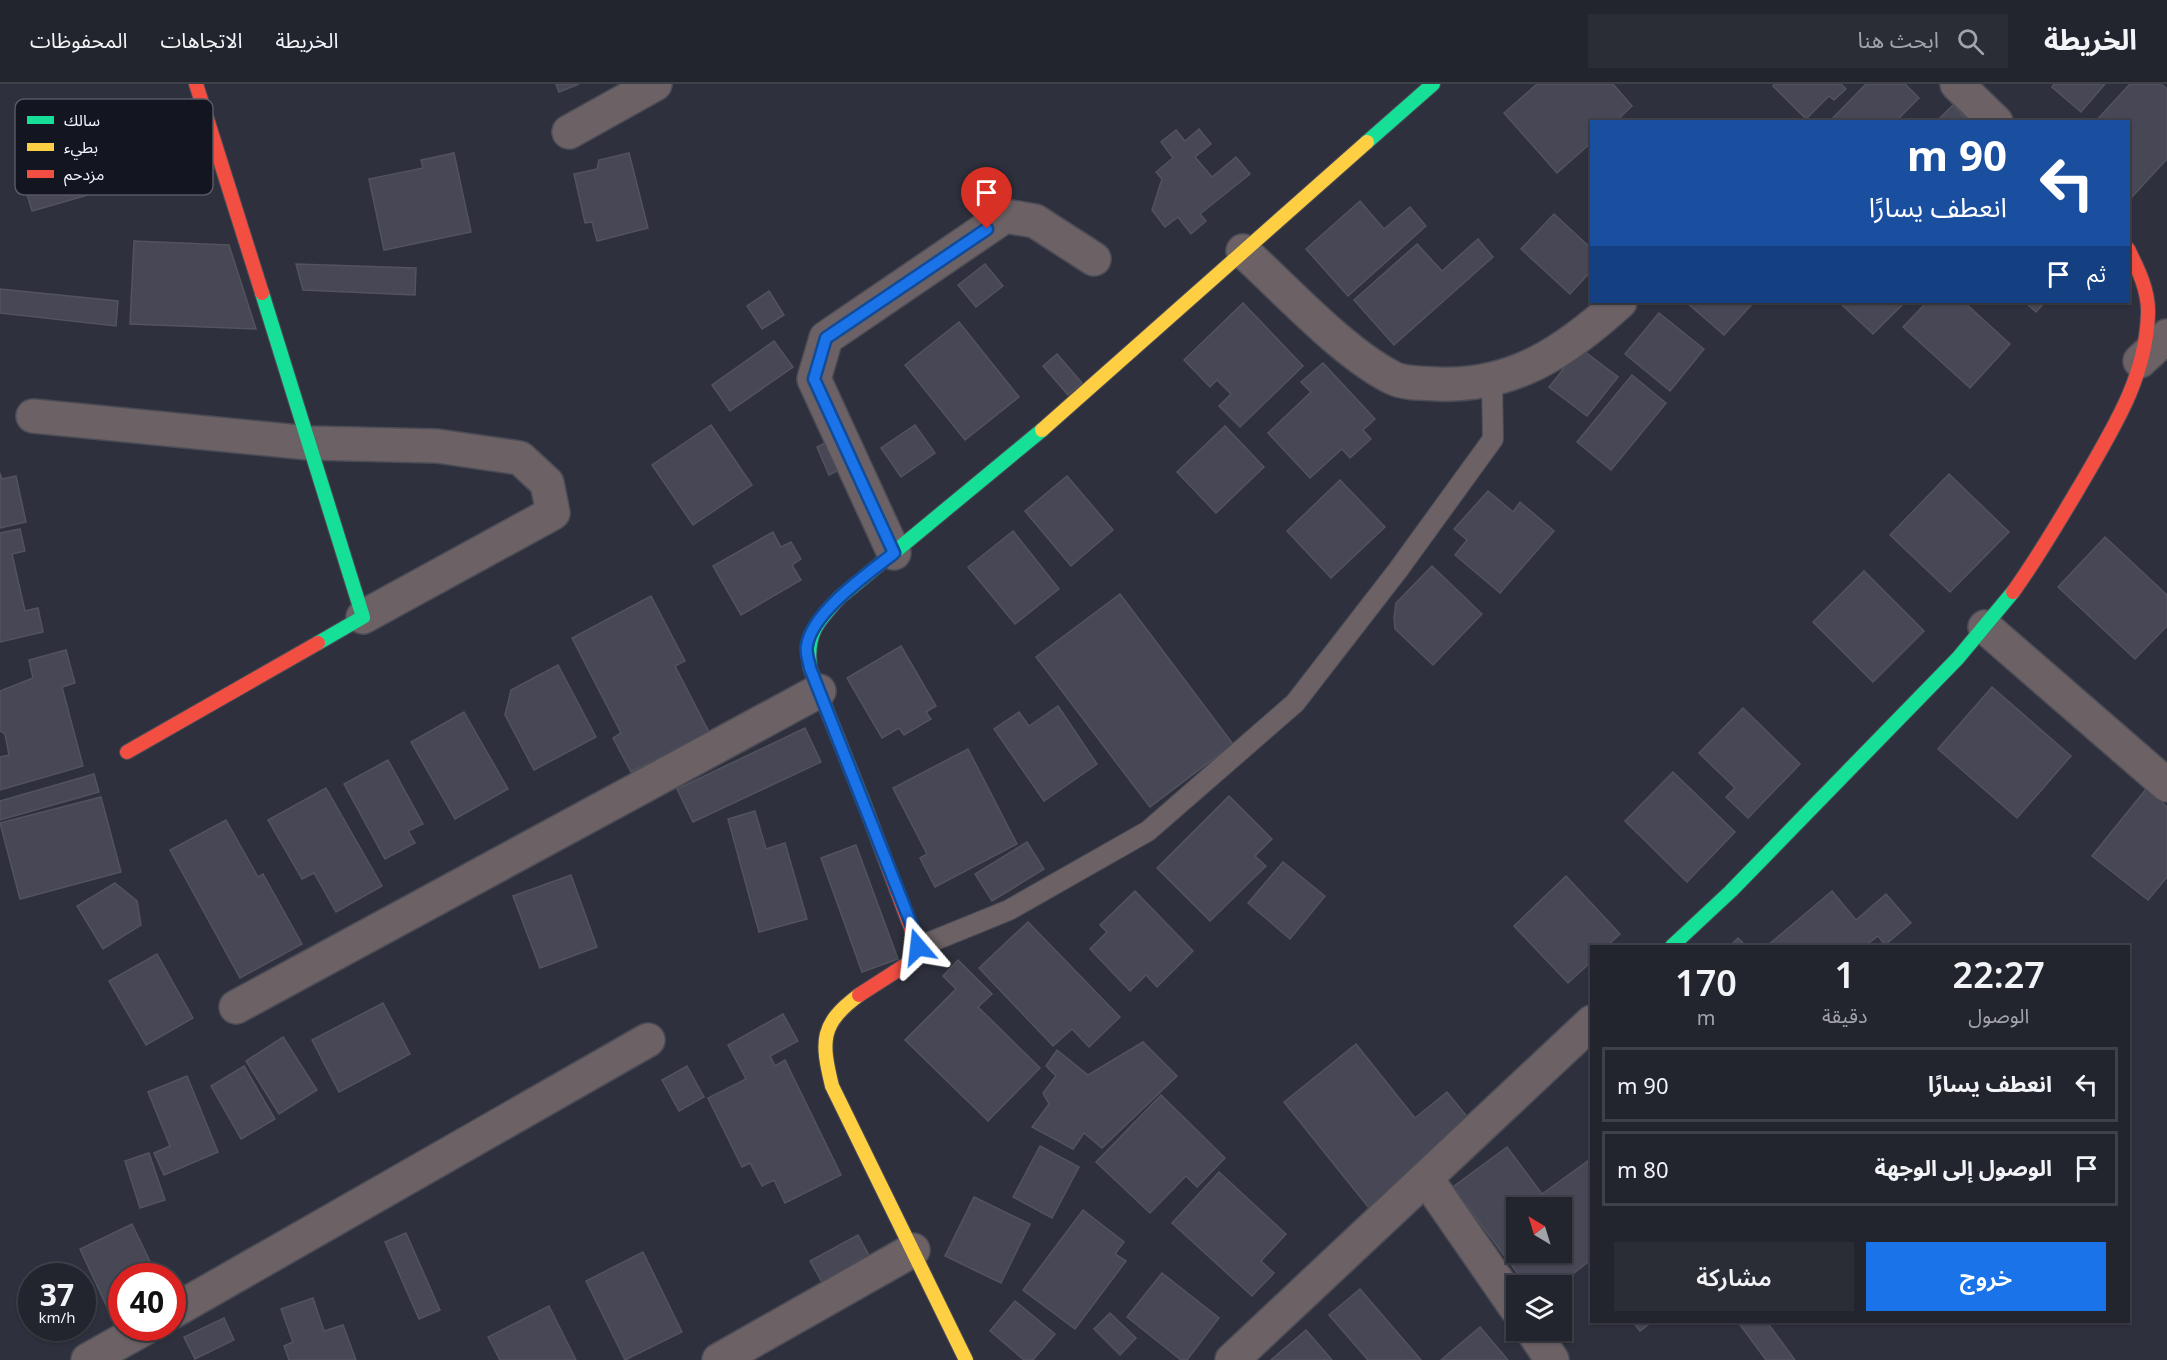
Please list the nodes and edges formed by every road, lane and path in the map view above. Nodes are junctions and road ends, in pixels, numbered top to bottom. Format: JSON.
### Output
{"nodes":[{"id":1,"x":196,"y":84,"type":"edge"},
{"id":2,"x":656,"y":84,"type":"edge"},
{"id":3,"x":1433,"y":84,"type":"edge"},
{"id":4,"x":1957,"y":84,"type":"edge"},
{"id":5,"x":201,"y":99,"type":"edge"},
{"id":6,"x":1994,"y":120,"type":"edge"},
{"id":7,"x":569,"y":132,"type":"dead end"},
{"id":8,"x":213,"y":138,"type":"edge"},
{"id":9,"x":1243,"y":251,"type":"junction"},
{"id":10,"x":2130,"y":253,"type":"edge"},
{"id":11,"x":1094,"y":259,"type":"dead end"},
{"id":12,"x":1619,"y":303,"type":"edge"},
{"id":13,"x":2167,"y":336,"type":"edge"},
{"id":14,"x":2140,"y":361,"type":"junction"},
{"id":15,"x":1492,"y":381,"type":"junction"},
{"id":16,"x":33,"y":416,"type":"dead end"},
{"id":17,"x":309,"y":443,"type":"junction"},
{"id":18,"x":894,"y":553,"type":"junction"},
{"id":19,"x":363,"y":617,"type":"junction"},
{"id":20,"x":1985,"y":627,"type":"junction"},
{"id":21,"x":819,"y":691,"type":"junction"},
{"id":22,"x":127,"y":752,"type":"dead end"},
{"id":23,"x":2167,"y":785,"type":"edge"},
{"id":24,"x":1673,"y":945,"type":"edge"},
{"id":25,"x":918,"y":947,"type":"junction"},
{"id":26,"x":236,"y":1007,"type":"dead end"},
{"id":27,"x":1590,"y":1024,"type":"edge"},
{"id":28,"x":648,"y":1040,"type":"dead end"},
{"id":29,"x":1426,"y":1178,"type":"junction"},
{"id":30,"x":913,"y":1250,"type":"junction"},
{"id":31,"x":1506,"y":1294,"type":"edge"},
{"id":32,"x":186,"y":1304,"type":"edge"},
{"id":33,"x":122,"y":1341,"type":"edge"},
{"id":34,"x":1539,"y":1341,"type":"edge"},
{"id":35,"x":88,"y":1360,"type":"edge"},
{"id":36,"x":719,"y":1360,"type":"edge"},
{"id":37,"x":966,"y":1360,"type":"edge"},
{"id":38,"x":1232,"y":1360,"type":"edge"},
{"id":39,"x":1552,"y":1360,"type":"edge"}],
"edges":[{"from":1,"to":5,"type":"street"},
{"from":2,"to":7,"type":"street"},
{"from":3,"to":9,"type":"street"},
{"from":4,"to":6,"type":"street"},
{"from":8,"to":17,"type":"street"},
{"from":9,"to":15,"type":"street"},
{"from":9,"to":18,"type":"street"},
{"from":10,"to":14,"type":"street"},
{"from":11,"to":18,"type":"street"},
{"from":12,"to":15,"type":"street"},
{"from":13,"to":14,"type":"street"},
{"from":14,"to":20,"type":"street"},
{"from":15,"to":25,"type":"lane"},
{"from":16,"to":17,"type":"street"},
{"from":17,"to":19,"type":"street"},
{"from":17,"to":19,"type":"street"},
{"from":18,"to":21,"type":"street"},
{"from":19,"to":22,"type":"street"},
{"from":20,"to":23,"type":"street"},
{"from":20,"to":24,"type":"street"},
{"from":21,"to":25,"type":"street"},
{"from":21,"to":26,"type":"street"},
{"from":25,"to":30,"type":"street"},
{"from":27,"to":29,"type":"street"},
{"from":28,"to":32,"type":"street"},
{"from":29,"to":31,"type":"street"},
{"from":29,"to":38,"type":"street"},
{"from":30,"to":36,"type":"street"},
{"from":30,"to":37,"type":"street"},
{"from":33,"to":35,"type":"street"},
{"from":34,"to":39,"type":"street"}]}
